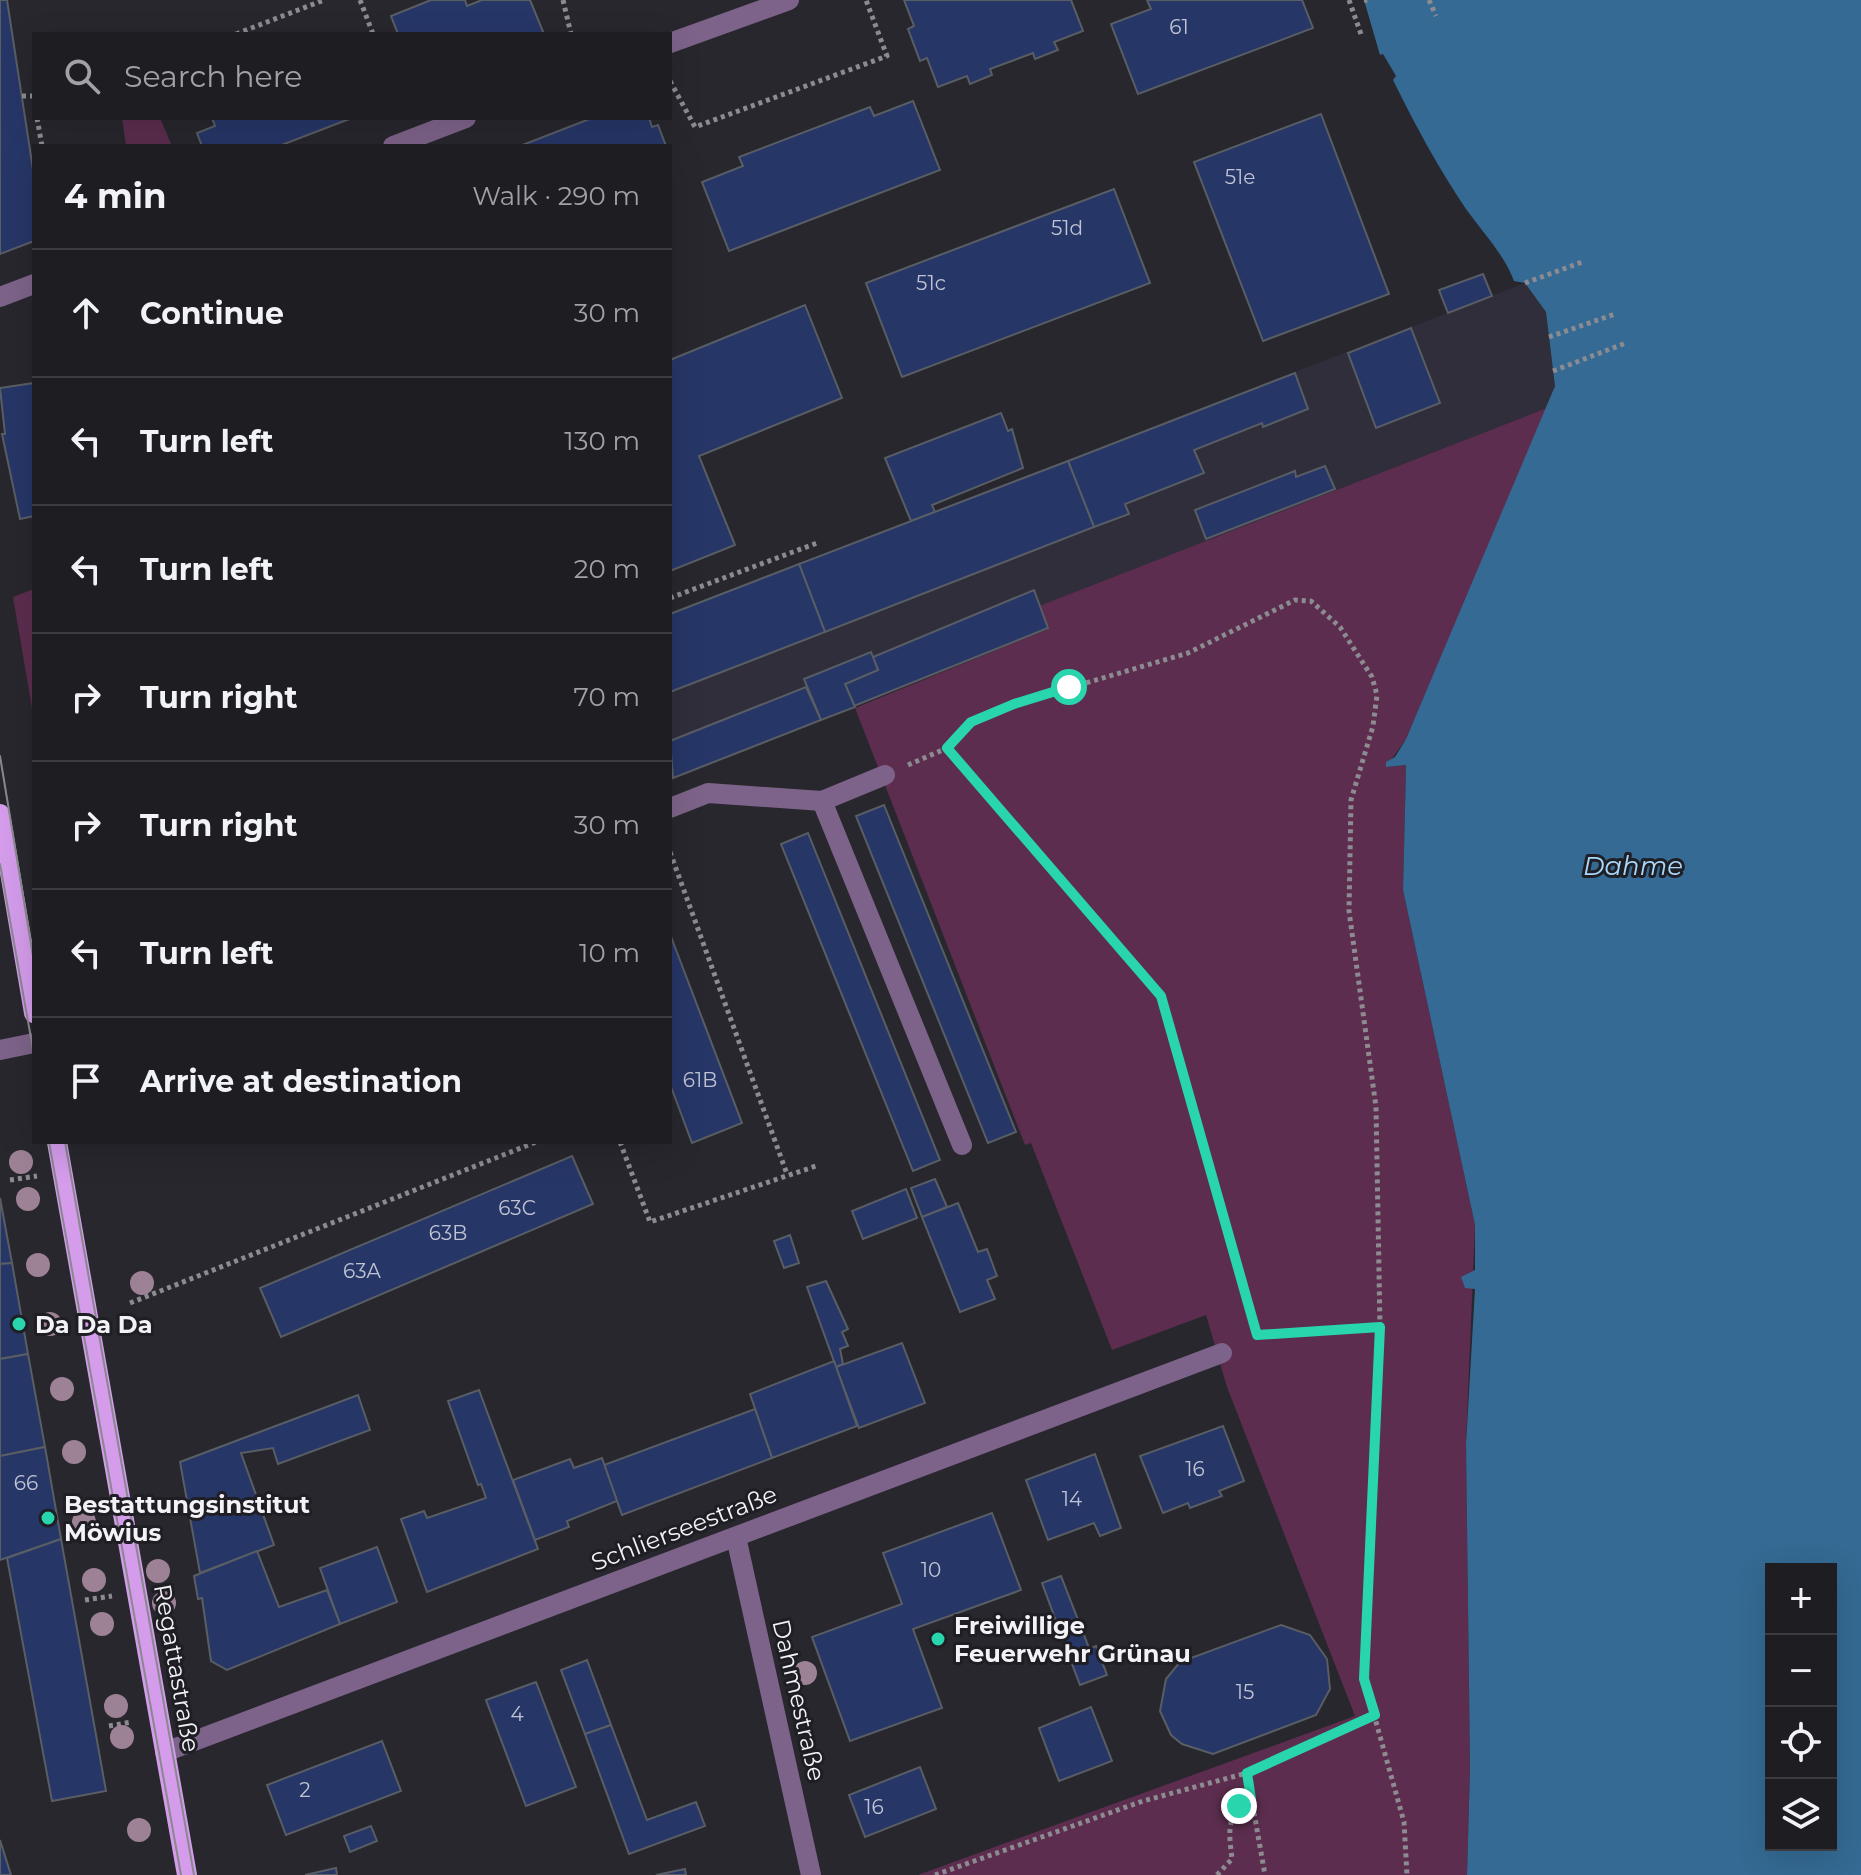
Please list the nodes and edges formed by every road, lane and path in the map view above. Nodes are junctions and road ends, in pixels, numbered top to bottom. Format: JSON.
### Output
{"nodes":[{"id":1,"x":324,"y":0,"type":"edge"},
{"id":2,"x":360,"y":0,"type":"edge"},
{"id":3,"x":563,"y":0,"type":"edge"},
{"id":4,"x":789,"y":0,"type":"edge"},
{"id":5,"x":866,"y":0,"type":"edge"},
{"id":6,"x":1349,"y":0,"type":"edge"},
{"id":7,"x":1429,"y":0,"type":"edge"},
{"id":8,"x":1436,"y":16,"type":"dead end"},
{"id":9,"x":241,"y":32,"type":"edge"},
{"id":10,"x":372,"y":32,"type":"edge"},
{"id":11,"x":571,"y":32,"type":"edge"},
{"id":12,"x":1362,"y":37,"type":"dead end"},
{"id":13,"x":672,"y":42,"type":"edge"},
{"id":14,"x":672,"y":85,"type":"edge"},
{"id":15,"x":22,"y":96,"type":"dead end"},
{"id":16,"x":32,"y":96,"type":"edge"},
{"id":17,"x":37,"y":120,"type":"edge"},
{"id":18,"x":461,"y":120,"type":"edge"},
{"id":19,"x":42,"y":144,"type":"edge"},
{"id":20,"x":398,"y":144,"type":"edge"},
{"id":21,"x":1585,"y":261,"type":"dead end"},
{"id":22,"x":1525,"y":283,"type":"dead end"},
{"id":23,"x":32,"y":285,"type":"edge"},
{"id":24,"x":0,"y":297,"type":"edge"},
{"id":25,"x":1615,"y":314,"type":"dead end"},
{"id":26,"x":1549,"y":337,"type":"dead end"},
{"id":27,"x":1626,"y":343,"type":"dead end"},
{"id":28,"x":1553,"y":371,"type":"dead end"},
{"id":29,"x":817,"y":543,"type":"dead end"},
{"id":30,"x":672,"y":597,"type":"edge"},
{"id":31,"x":947,"y":748,"type":"junction"},
{"id":32,"x":885,"y":775,"type":"joint"},
{"id":33,"x":822,"y":801,"type":"junction"},
{"id":34,"x":672,"y":807,"type":"edge"},
{"id":35,"x":0,"y":814,"type":"edge"},
{"id":36,"x":672,"y":858,"type":"edge"},
{"id":37,"x":32,"y":1001,"type":"edge"},
{"id":38,"x":32,"y":1043,"type":"edge"},
{"id":39,"x":0,"y":1050,"type":"edge"},
{"id":40,"x":57,"y":1144,"type":"edge"},
{"id":41,"x":531,"y":1144,"type":"edge"},
{"id":42,"x":621,"y":1144,"type":"edge"},
{"id":43,"x":962,"y":1145,"type":"dead end"},
{"id":44,"x":819,"y":1165,"type":"dead end"},
{"id":45,"x":787,"y":1174,"type":"junction"},
{"id":46,"x":130,"y":1303,"type":"dead end"},
{"id":47,"x":1380,"y":1327,"type":"junction"},
{"id":48,"x":1222,"y":1353,"type":"dead end"},
{"id":49,"x":736,"y":1537,"type":"junction"},
{"id":50,"x":1375,"y":1715,"type":"junction"},
{"id":51,"x":165,"y":1752,"type":"junction"},
{"id":52,"x":1247,"y":1773,"type":"junction"},
{"id":53,"x":1251,"y":1799,"type":"junction"},
{"id":54,"x":184,"y":1874,"type":"edge"},
{"id":55,"x":811,"y":1875,"type":"edge"},
{"id":56,"x":935,"y":1875,"type":"edge"},
{"id":57,"x":1217,"y":1875,"type":"edge"},
{"id":58,"x":1265,"y":1875,"type":"edge"},
{"id":59,"x":1407,"y":1875,"type":"edge"}],
"edges":[{"from":1,"to":9,"type":"path"},
{"from":2,"to":10,"type":"path"},
{"from":3,"to":11,"type":"path"},
{"from":4,"to":13,"type":"street"},
{"from":5,"to":14,"type":"path"},
{"from":6,"to":12,"type":"path"},
{"from":7,"to":8,"type":"path"},
{"from":15,"to":16,"type":"path"},
{"from":17,"to":19,"type":"path"},
{"from":18,"to":20,"type":"street"},
{"from":21,"to":22,"type":"path"},
{"from":23,"to":24,"type":"street"},
{"from":25,"to":26,"type":"path"},
{"from":27,"to":28,"type":"path"},
{"from":29,"to":30,"type":"path"},
{"from":31,"to":32,"type":"path"},
{"from":31,"to":47,"type":"path"},
{"from":31,"to":47,"type":"path"},
{"from":32,"to":33,"type":"street"},
{"from":33,"to":34,"type":"street"},
{"from":33,"to":43,"type":"street"},
{"from":35,"to":37,"type":"main road"},
{"from":36,"to":45,"type":"path"},
{"from":38,"to":39,"type":"street"},
{"from":40,"to":51,"type":"main road","name":"Regattastraße"},
{"from":41,"to":46,"type":"path"},
{"from":42,"to":45,"type":"path"},
{"from":44,"to":45,"type":"path"},
{"from":47,"to":50,"type":"path"},
{"from":48,"to":49,"type":"street","name":"Schlierseestraße"},
{"from":49,"to":51,"type":"street","name":"Schlierseestraße"},
{"from":49,"to":55,"type":"street","name":"Dahmestraße"},
{"from":50,"to":52,"type":"path"},
{"from":50,"to":59,"type":"path"},
{"from":51,"to":54,"type":"main road","name":"Regattastraße"},
{"from":52,"to":53,"type":"path"},
{"from":52,"to":56,"type":"path"},
{"from":53,"to":57,"type":"path"},
{"from":53,"to":58,"type":"path"}]}
